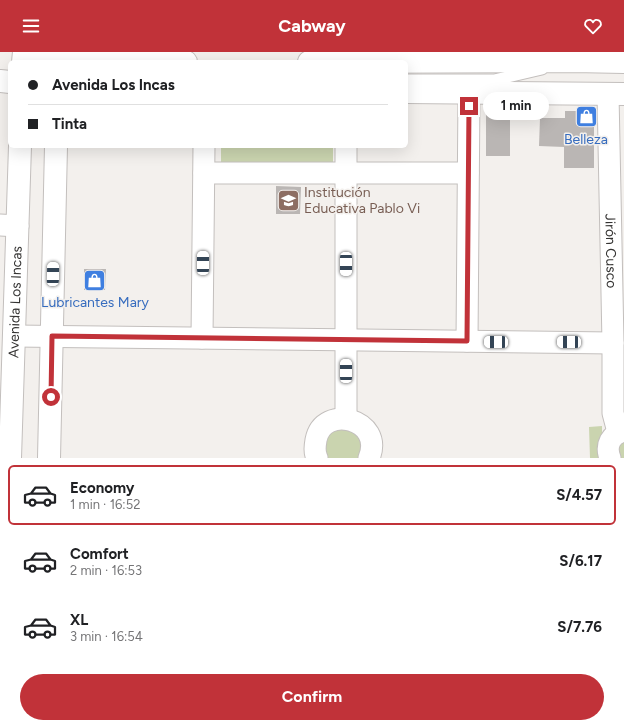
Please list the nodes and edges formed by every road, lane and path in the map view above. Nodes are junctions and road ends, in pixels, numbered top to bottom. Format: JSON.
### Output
{"nodes":[{"id":1,"x":35,"y":52,"type":"edge"},
{"id":2,"x":58,"y":56,"type":"edge"},
{"id":3,"x":145,"y":60,"type":"edge"},
{"id":4,"x":574,"y":61,"type":"junction"},
{"id":5,"x":408,"y":62,"type":"edge"},
{"id":6,"x":624,"y":62,"type":"edge"},
{"id":7,"x":408,"y":80,"type":"edge"},
{"id":8,"x":408,"y":92,"type":"edge"},
{"id":9,"x":469,"y":93,"type":"junction"},
{"id":10,"x":616,"y":94,"type":"edge"},
{"id":11,"x":20,"y":148,"type":"edge"},
{"id":12,"x":56,"y":148,"type":"edge"},
{"id":13,"x":204,"y":148,"type":"edge"},
{"id":14,"x":346,"y":148,"type":"edge"},
{"id":15,"x":204,"y":173,"type":"junction"},
{"id":16,"x":346,"y":173,"type":"junction"},
{"id":17,"x":468,"y":173,"type":"junction"},
{"id":18,"x":9,"y":226,"type":"edge"},
{"id":19,"x":618,"y":263,"type":"edge"},
{"id":20,"x":14,"y":336,"type":"junction"},
{"id":21,"x":52,"y":336,"type":"junction"},
{"id":22,"x":202,"y":338,"type":"junction"},
{"id":23,"x":346,"y":340,"type":"junction"},
{"id":24,"x":467,"y":341,"type":"junction"},
{"id":25,"x":613,"y":343,"type":"junction"},
{"id":26,"x":6,"y":372,"type":"edge"},
{"id":27,"x":346,"y":419,"type":"junction"},
{"id":28,"x":621,"y":431,"type":"edge"},
{"id":29,"x":10,"y":458,"type":"edge"},
{"id":30,"x":49,"y":458,"type":"edge"},
{"id":31,"x":317,"y":458,"type":"edge"},
{"id":32,"x":369,"y":458,"type":"edge"},
{"id":33,"x":610,"y":458,"type":"edge"}],
"edges":[{"from":1,"to":2,"type":"main road"},
{"from":2,"to":3,"type":"main road"},
{"from":4,"to":5,"type":"main road"},
{"from":4,"to":6,"type":"main road"},
{"from":4,"to":7,"type":"lane"},
{"from":8,"to":9,"type":"main road"},
{"from":9,"to":10,"type":"main road"},
{"from":9,"to":17,"type":"street"},
{"from":10,"to":19,"type":"street","name":"Jirón Cusco"},
{"from":11,"to":18,"type":"main road","name":"Avenida Los Incas"},
{"from":12,"to":21,"type":"main road"},
{"from":13,"to":15,"type":"street"},
{"from":14,"to":16,"type":"street"},
{"from":15,"to":16,"type":"street"},
{"from":15,"to":22,"type":"street"},
{"from":16,"to":17,"type":"street"},
{"from":16,"to":23,"type":"street"},
{"from":17,"to":24,"type":"street"},
{"from":18,"to":20,"type":"main road","name":"Avenida Los Incas"},
{"from":19,"to":25,"type":"street","name":"Jirón Cusco"},
{"from":20,"to":21,"type":"street"},
{"from":20,"to":26,"type":"main road","name":"Avenida Los Incas"},
{"from":21,"to":22,"type":"street"},
{"from":21,"to":30,"type":"main road"},
{"from":22,"to":23,"type":"street"},
{"from":23,"to":24,"type":"street"},
{"from":23,"to":27,"type":"street"},
{"from":24,"to":25,"type":"street"},
{"from":25,"to":28,"type":"street","name":"Jirón Cusco"},
{"from":26,"to":29,"type":"main road","name":"Avenida Los Incas"},
{"from":27,"to":31,"type":"street"},
{"from":27,"to":32,"type":"street"},
{"from":28,"to":33,"type":"street"}]}
